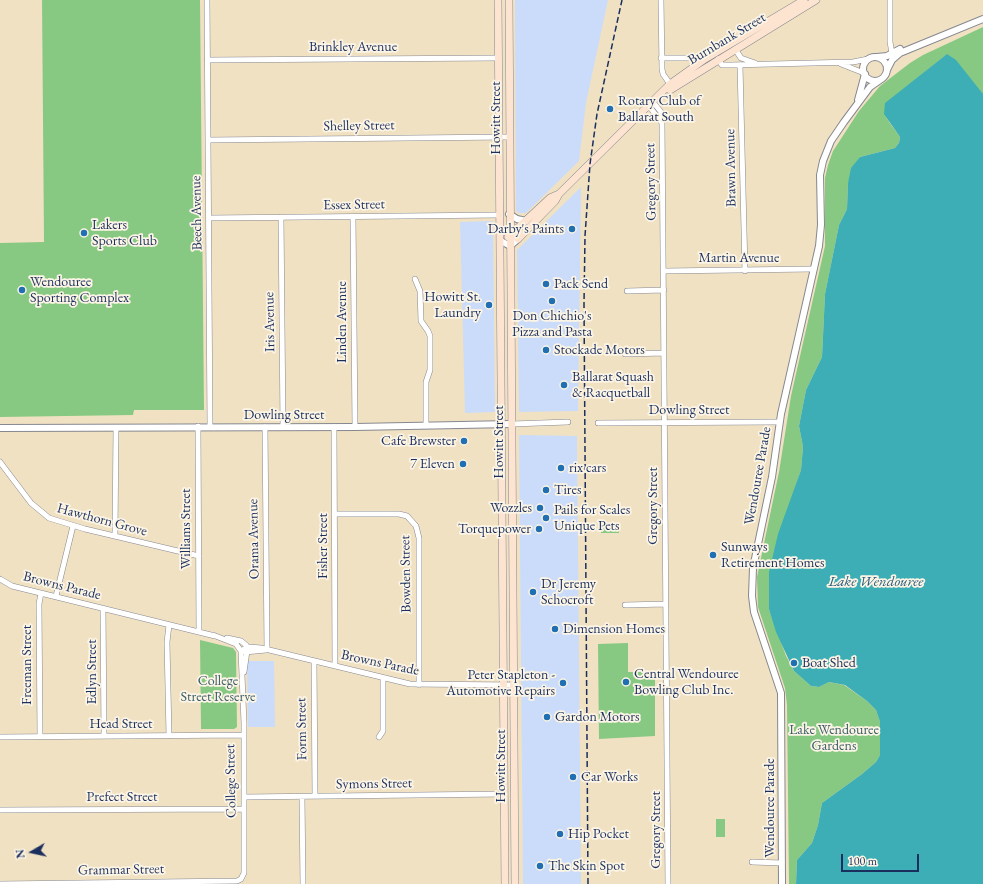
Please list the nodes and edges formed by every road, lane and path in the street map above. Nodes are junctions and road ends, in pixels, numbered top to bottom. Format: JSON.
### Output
{"nodes":[{"id":1,"x":207,"y":0,"type":"edge"},
{"id":2,"x":498,"y":0,"type":"edge"},
{"id":3,"x":508,"y":0,"type":"edge"},
{"id":4,"x":661,"y":0,"type":"edge"},
{"id":5,"x":804,"y":0,"type":"edge"},
{"id":6,"x":816,"y":0,"type":"edge"},
{"id":7,"x":890,"y":0,"type":"edge"},
{"id":8,"x":983,"y":19,"type":"edge"},
{"id":9,"x":733,"y":46,"type":"junction"},
{"id":10,"x":916,"y":46,"type":"junction"},
{"id":11,"x":892,"y":53,"type":"junction"},
{"id":12,"x":718,"y":55,"type":"junction"},
{"id":13,"x":877,"y":57,"type":"junction"},
{"id":14,"x":499,"y":58,"type":"junction"},
{"id":15,"x":661,"y":58,"type":"junction"},
{"id":16,"x":691,"y":58,"type":"dead end"},
{"id":17,"x":868,"y":59,"type":"junction"},
{"id":18,"x":207,"y":60,"type":"junction"},
{"id":19,"x":835,"y":62,"type":"junction"},
{"id":20,"x":760,"y":64,"type":"junction"},
{"id":21,"x":740,"y":65,"type":"junction"},
{"id":22,"x":887,"y":70,"type":"junction"},
{"id":23,"x":864,"y":74,"type":"junction"},
{"id":24,"x":880,"y":80,"type":"junction"},
{"id":25,"x":670,"y":84,"type":"junction"},
{"id":26,"x":651,"y":104,"type":"junction"},
{"id":27,"x":856,"y":106,"type":"junction"},
{"id":28,"x":500,"y":137,"type":"junction"},
{"id":29,"x":510,"y":137,"type":"junction"},
{"id":30,"x":208,"y":140,"type":"junction"},
{"id":31,"x":559,"y":194,"type":"junction"},
{"id":32,"x":509,"y":214,"type":"junction"},
{"id":33,"x":500,"y":215,"type":"junction"},
{"id":34,"x":353,"y":217,"type":"junction"},
{"id":35,"x":209,"y":218,"type":"junction"},
{"id":36,"x":281,"y":218,"type":"junction"},
{"id":37,"x":526,"y":221,"type":"junction"},
{"id":38,"x":510,"y":237,"type":"junction"},
{"id":39,"x":518,"y":239,"type":"joint"},
{"id":40,"x":501,"y":241,"type":"junction"},
{"id":41,"x":510,"y":246,"type":"junction"},
{"id":42,"x":814,"y":269,"type":"junction"},
{"id":43,"x":745,"y":270,"type":"junction"},
{"id":44,"x":664,"y":271,"type":"junction"},
{"id":45,"x":415,"y":278,"type":"dead end"},
{"id":46,"x":664,"y":290,"type":"junction"},
{"id":47,"x":627,"y":291,"type":"dead end"},
{"id":48,"x":501,"y":308,"type":"junction"},
{"id":49,"x":510,"y":308,"type":"junction"},
{"id":50,"x":664,"y":353,"type":"junction"},
{"id":51,"x":625,"y":354,"type":"dead end"},
{"id":52,"x":568,"y":422,"type":"dead end"},
{"id":53,"x":779,"y":422,"type":"junction"},
{"id":54,"x":598,"y":423,"type":"dead end"},
{"id":55,"x":665,"y":423,"type":"junction"},
{"id":56,"x":426,"y":424,"type":"junction"},
{"id":57,"x":502,"y":424,"type":"junction"},
{"id":58,"x":512,"y":424,"type":"junction"},
{"id":59,"x":198,"y":426,"type":"junction"},
{"id":60,"x":210,"y":426,"type":"junction"},
{"id":61,"x":265,"y":427,"type":"junction"},
{"id":62,"x":283,"y":427,"type":"junction"},
{"id":63,"x":334,"y":427,"type":"junction"},
{"id":64,"x":355,"y":427,"type":"junction"},
{"id":65,"x":0,"y":428,"type":"edge"},
{"id":66,"x":116,"y":428,"type":"junction"},
{"id":67,"x":0,"y":462,"type":"edge"},
{"id":68,"x":334,"y":514,"type":"junction"},
{"id":69,"x":74,"y":526,"type":"junction"},
{"id":70,"x":115,"y":536,"type":"junction"},
{"id":71,"x":199,"y":556,"type":"junction"},
{"id":72,"x":0,"y":580,"type":"edge"},
{"id":73,"x":41,"y":593,"type":"junction"},
{"id":74,"x":56,"y":596,"type":"junction"},
{"id":75,"x":666,"y":604,"type":"junction"},
{"id":76,"x":625,"y":605,"type":"dead end"},
{"id":77,"x":103,"y":608,"type":"junction"},
{"id":78,"x":169,"y":625,"type":"junction"},
{"id":79,"x":199,"y":632,"type":"junction"},
{"id":80,"x":245,"y":650,"type":"junction"},
{"id":81,"x":267,"y":650,"type":"junction"},
{"id":82,"x":314,"y":661,"type":"junction"},
{"id":83,"x":335,"y":666,"type":"junction"},
{"id":84,"x":383,"y":678,"type":"junction"},
{"id":85,"x":419,"y":684,"type":"junction"},
{"id":86,"x":504,"y":685,"type":"junction"},
{"id":87,"x":514,"y":685,"type":"junction"},
{"id":88,"x":243,"y":735,"type":"junction"},
{"id":89,"x":104,"y":736,"type":"junction"},
{"id":90,"x":169,"y":736,"type":"junction"},
{"id":91,"x":0,"y":737,"type":"edge"},
{"id":92,"x":40,"y":737,"type":"junction"},
{"id":93,"x":379,"y":737,"type":"dead end"},
{"id":94,"x":505,"y":794,"type":"junction"},
{"id":95,"x":315,"y":796,"type":"junction"},
{"id":96,"x":244,"y":797,"type":"junction"},
{"id":97,"x":302,"y":797,"type":"junction"},
{"id":98,"x":244,"y":809,"type":"junction"},
{"id":99,"x":0,"y":810,"type":"edge"},
{"id":100,"x":752,"y":862,"type":"dead end"},
{"id":101,"x":782,"y":863,"type":"junction"},
{"id":102,"x":241,"y":879,"type":"joint"},
{"id":103,"x":173,"y":883,"type":"edge"},
{"id":104,"x":0,"y":884,"type":"edge"},
{"id":105,"x":29,"y":884,"type":"edge"},
{"id":106,"x":303,"y":884,"type":"edge"},
{"id":107,"x":505,"y":884,"type":"edge"},
{"id":108,"x":515,"y":884,"type":"edge"},
{"id":109,"x":668,"y":884,"type":"edge"},
{"id":110,"x":782,"y":884,"type":"edge"}],
"edges":[{"from":1,"to":18,"type":"street","name":"Beech Avenue"},
{"from":2,"to":14,"type":"main road","name":"Howitt Street"},
{"from":3,"to":29,"type":"main road","name":"Howitt Street"},
{"from":4,"to":15,"type":"street"},
{"from":5,"to":9,"type":"main road","name":"Burnbank Street"},
{"from":6,"to":9,"type":"main road","name":"Burnbank Street"},
{"from":7,"to":11,"type":"street"},
{"from":8,"to":10,"type":"street"},
{"from":9,"to":12,"type":"main road","name":"Burnbank Street"},
{"from":9,"to":20,"type":"street"},
{"from":10,"to":11,"type":"street"},
{"from":10,"to":22,"type":"street"},
{"from":11,"to":13,"type":"street"},
{"from":12,"to":21,"type":"street"},
{"from":12,"to":25,"type":"main road","name":"Burnbank Street"},
{"from":12,"to":26,"type":"main road","name":"Burnbank Street"},
{"from":13,"to":17,"type":"street"},
{"from":13,"to":22,"type":"street"},
{"from":14,"to":18,"type":"street","name":"Brinkley Avenue"},
{"from":14,"to":28,"type":"main road","name":"Howitt Street"},
{"from":15,"to":16,"type":"street"},
{"from":15,"to":25,"type":"street"},
{"from":17,"to":19,"type":"street"},
{"from":17,"to":23,"type":"street"},
{"from":18,"to":30,"type":"street","name":"Beech Avenue"},
{"from":19,"to":20,"type":"street"},
{"from":19,"to":23,"type":"street"},
{"from":20,"to":21,"type":"street"},
{"from":21,"to":43,"type":"street","name":"Brawn Avenue"},
{"from":22,"to":24,"type":"street"},
{"from":23,"to":24,"type":"street"},
{"from":23,"to":27,"type":"street","name":"Wendouree Parade"},
{"from":24,"to":27,"type":"street","name":"Wendouree Parade"},
{"from":25,"to":26,"type":"main road","name":"Burnbank Street"},
{"from":26,"to":31,"type":"main road","name":"Burnbank Street"},
{"from":26,"to":44,"type":"street","name":"Gregory Street"},
{"from":27,"to":42,"type":"street","name":"Wendouree Parade"},
{"from":28,"to":29,"type":"street","name":"Shelley Street"},
{"from":28,"to":30,"type":"street","name":"Shelley Street"},
{"from":28,"to":33,"type":"main road","name":"Howitt Street"},
{"from":29,"to":32,"type":"main road","name":"Howitt Street"},
{"from":30,"to":35,"type":"street","name":"Beech Avenue"},
{"from":31,"to":37,"type":"main road","name":"Burnbank Street"},
{"from":31,"to":39,"type":"main road","name":"Burnbank Street"},
{"from":32,"to":37,"type":"street"},
{"from":32,"to":38,"type":"main road","name":"Howitt Street"},
{"from":33,"to":34,"type":"street","name":"Essex Street"},
{"from":33,"to":40,"type":"main road","name":"Howitt Street"},
{"from":34,"to":36,"type":"street","name":"Essex Street"},
{"from":34,"to":64,"type":"street","name":"Linden Avenue"},
{"from":35,"to":36,"type":"street","name":"Essex Street"},
{"from":35,"to":60,"type":"street","name":"Beech Avenue"},
{"from":36,"to":62,"type":"street","name":"Iris Avenue"},
{"from":37,"to":38,"type":"main road","name":"Burnbank Street"},
{"from":38,"to":40,"type":"main road","name":"Burnbank Street"},
{"from":38,"to":41,"type":"main road","name":"Howitt Street"},
{"from":39,"to":41,"type":"street","name":"Burnbank Street"},
{"from":40,"to":41,"type":"street"},
{"from":40,"to":48,"type":"main road","name":"Howitt Street"},
{"from":41,"to":49,"type":"main road","name":"Howitt Street"},
{"from":42,"to":43,"type":"street","name":"Martin Avenue"},
{"from":42,"to":53,"type":"street","name":"Wendouree Parade"},
{"from":43,"to":44,"type":"street","name":"Martin Avenue"},
{"from":44,"to":46,"type":"street","name":"Gregory Street"},
{"from":45,"to":56,"type":"street"},
{"from":46,"to":47,"type":"street"},
{"from":46,"to":50,"type":"street","name":"Gregory Street"},
{"from":48,"to":49,"type":"main road"},
{"from":48,"to":57,"type":"main road","name":"Howitt Street"},
{"from":49,"to":58,"type":"main road","name":"Howitt Street"},
{"from":50,"to":51,"type":"street"},
{"from":50,"to":55,"type":"street","name":"Gregory Street"},
{"from":52,"to":58,"type":"street","name":"Dowling Street"},
{"from":53,"to":55,"type":"street","name":"Dowling Street"},
{"from":53,"to":101,"type":"street","name":"Wendouree Parade"},
{"from":54,"to":55,"type":"street","name":"Dowling Street"},
{"from":55,"to":75,"type":"street","name":"Gregory Street"},
{"from":56,"to":57,"type":"street","name":"Dowling Street"},
{"from":56,"to":64,"type":"street","name":"Dowling Street"},
{"from":57,"to":58,"type":"street","name":"Dowling Street"},
{"from":57,"to":86,"type":"main road","name":"Howitt Street"},
{"from":58,"to":87,"type":"main road","name":"Howitt Street"},
{"from":59,"to":60,"type":"street","name":"Dowling Street"},
{"from":59,"to":66,"type":"street","name":"Dowling Street"},
{"from":59,"to":71,"type":"street","name":"Williams Street"},
{"from":60,"to":61,"type":"street","name":"Dowling Street"},
{"from":61,"to":62,"type":"street","name":"Dowling Street"},
{"from":61,"to":81,"type":"street","name":"Orama Avenue"},
{"from":62,"to":63,"type":"street","name":"Dowling Street"},
{"from":63,"to":64,"type":"street","name":"Dowling Street"},
{"from":63,"to":68,"type":"street","name":"Fisher Street"},
{"from":65,"to":66,"type":"street","name":"Dowling Street"},
{"from":66,"to":70,"type":"street"},
{"from":67,"to":69,"type":"street","name":"Hawthorn Grove"},
{"from":68,"to":83,"type":"street","name":"Fisher Street"},
{"from":68,"to":85,"type":"street","name":"Bowden Street"},
{"from":69,"to":70,"type":"street","name":"Hawthorn Grove"},
{"from":69,"to":74,"type":"street"},
{"from":70,"to":71,"type":"street","name":"Hawthorn Grove"},
{"from":71,"to":79,"type":"street","name":"Williams Street"},
{"from":72,"to":73,"type":"street","name":"Browns Parade"},
{"from":73,"to":74,"type":"street","name":"Browns Parade"},
{"from":73,"to":92,"type":"street","name":"Freeman Street"},
{"from":74,"to":77,"type":"street","name":"Browns Parade"},
{"from":75,"to":76,"type":"street"},
{"from":75,"to":109,"type":"street","name":"Gregory Street"},
{"from":77,"to":78,"type":"street","name":"Browns Parade"},
{"from":77,"to":89,"type":"street","name":"Edlyn Street"},
{"from":78,"to":79,"type":"street","name":"Browns Parade"},
{"from":78,"to":90,"type":"street"},
{"from":79,"to":80,"type":"street","name":"Browns Parade"},
{"from":80,"to":81,"type":"street","name":"Browns Parade"},
{"from":80,"to":88,"type":"street","name":"College Street"},
{"from":81,"to":82,"type":"street","name":"Browns Parade"},
{"from":82,"to":83,"type":"street","name":"Browns Parade"},
{"from":82,"to":95,"type":"street","name":"Form Street"},
{"from":83,"to":84,"type":"street","name":"Browns Parade"},
{"from":84,"to":85,"type":"street","name":"Browns Parade"},
{"from":84,"to":93,"type":"street"},
{"from":85,"to":86,"type":"street","name":"Browns Parade"},
{"from":86,"to":87,"type":"street","name":"Browns Parade"},
{"from":86,"to":94,"type":"main road","name":"Howitt Street"},
{"from":87,"to":108,"type":"main road","name":"Howitt Street"},
{"from":88,"to":90,"type":"street","name":"Head Street"},
{"from":88,"to":96,"type":"street","name":"College Street"},
{"from":89,"to":90,"type":"street","name":"Head Street"},
{"from":89,"to":92,"type":"street","name":"Head Street"},
{"from":91,"to":92,"type":"street","name":"Head Street"},
{"from":94,"to":95,"type":"street","name":"Symons Street"},
{"from":94,"to":107,"type":"main road","name":"Howitt Street"},
{"from":95,"to":97,"type":"street","name":"Symons Street"},
{"from":96,"to":97,"type":"street","name":"Symons Street"},
{"from":96,"to":98,"type":"street","name":"College Street"},
{"from":97,"to":106,"type":"street"},
{"from":98,"to":99,"type":"street","name":"Prefect Street"},
{"from":98,"to":102,"type":"street","name":"College Street"},
{"from":100,"to":101,"type":"street"},
{"from":101,"to":110,"type":"street","name":"Wendouree Parade"},
{"from":102,"to":103,"type":"street","name":"Grammar Street"},
{"from":103,"to":105,"type":"street","name":"Grammar Street"},
{"from":104,"to":105,"type":"street","name":"Grammar Street"}]}
